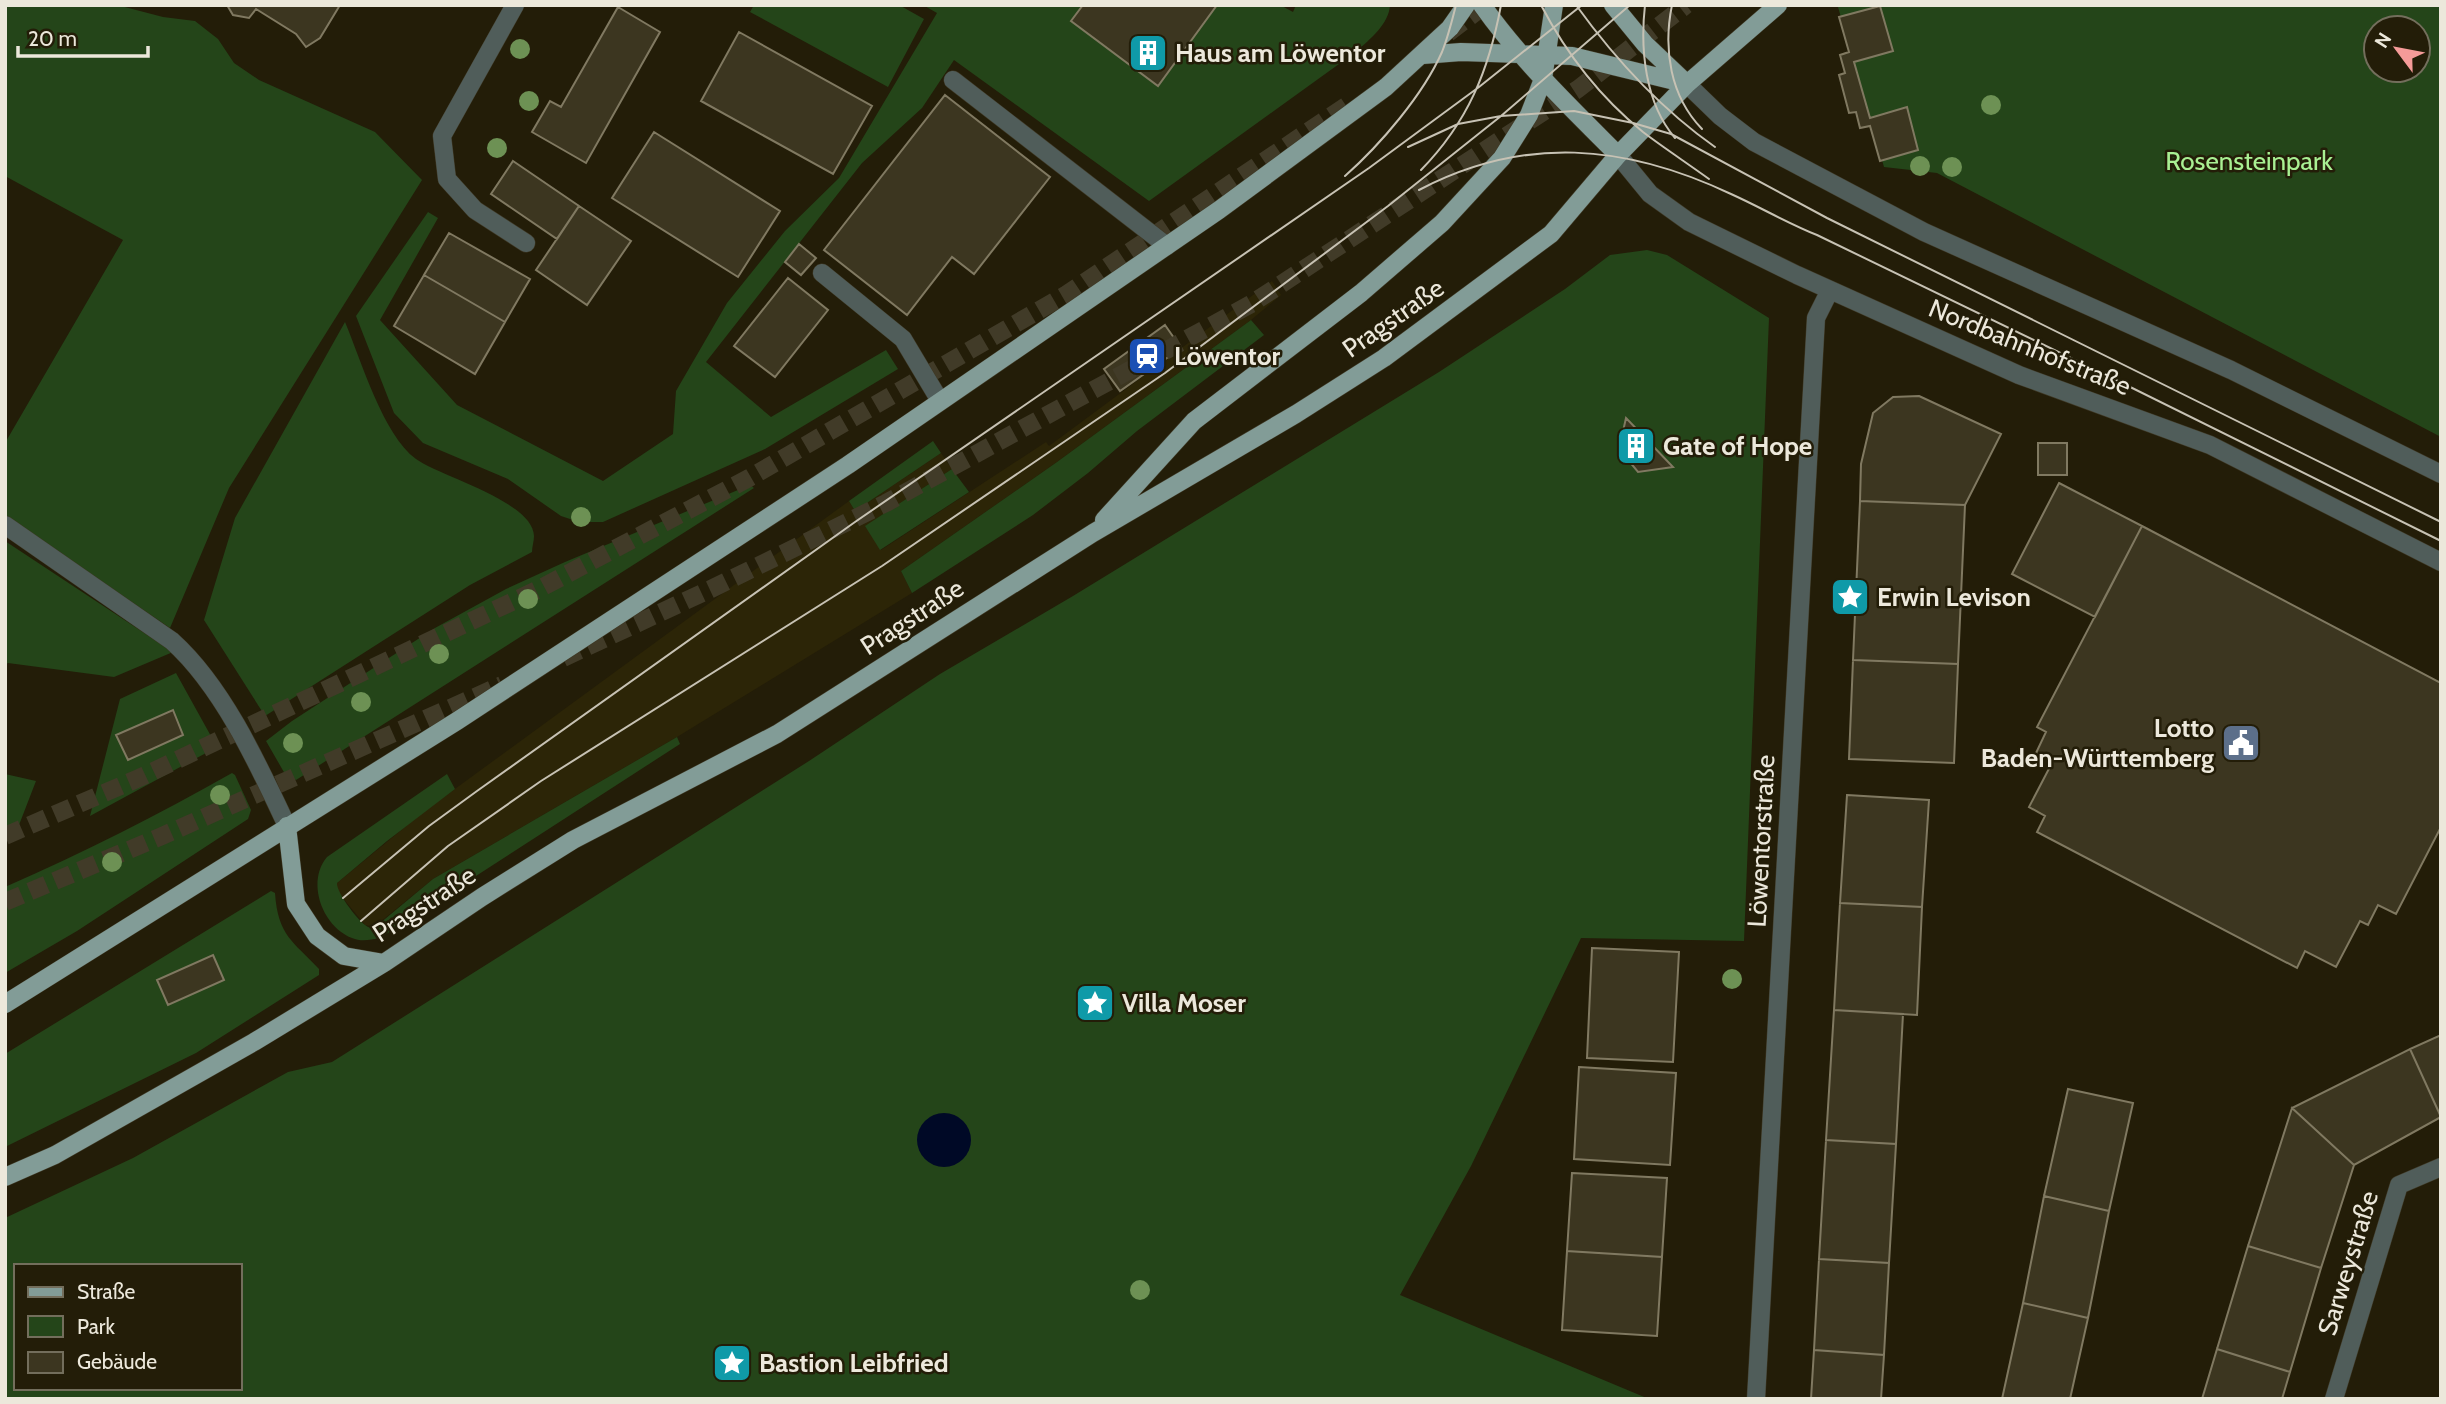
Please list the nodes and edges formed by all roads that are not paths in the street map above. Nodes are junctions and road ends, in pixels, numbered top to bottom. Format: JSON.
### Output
{"nodes":[{"id":1,"x":515,"y":5,"type":"edge"},
{"id":2,"x":1466,"y":5,"type":"edge"},
{"id":3,"x":1482,"y":5,"type":"edge"},
{"id":4,"x":1554,"y":5,"type":"edge"},
{"id":5,"x":1613,"y":5,"type":"edge"},
{"id":6,"x":1778,"y":5,"type":"edge"},
{"id":7,"x":1521,"y":54,"type":"junction"},
{"id":8,"x":1547,"y":54,"type":"junction"},
{"id":9,"x":1423,"y":55,"type":"junction"},
{"id":10,"x":1543,"y":79,"type":"junction"},
{"id":11,"x":953,"y":80,"type":"dead end"},
{"id":12,"x":1687,"y":84,"type":"junction"},
{"id":13,"x":1618,"y":155,"type":"junction"},
{"id":14,"x":526,"y":243,"type":"dead end"},
{"id":15,"x":1167,"y":246,"type":"junction"},
{"id":16,"x":822,"y":273,"type":"dead end"},
{"id":17,"x":1830,"y":290,"type":"junction"},
{"id":18,"x":940,"y":401,"type":"junction"},
{"id":19,"x":2441,"y":474,"type":"edge"},
{"id":20,"x":5,"y":525,"type":"edge"},
{"id":21,"x":1093,"y":533,"type":"junction"},
{"id":22,"x":2441,"y":562,"type":"edge"},
{"id":23,"x":287,"y":826,"type":"junction"},
{"id":24,"x":384,"y":962,"type":"junction"},
{"id":25,"x":5,"y":1004,"type":"edge"},
{"id":26,"x":2441,"y":1167,"type":"edge"},
{"id":27,"x":5,"y":1177,"type":"edge"},
{"id":28,"x":1756,"y":1399,"type":"edge"},
{"id":29,"x":2334,"y":1399,"type":"edge"}],
"edges":[{"from":1,"to":14,"type":"street"},
{"from":2,"to":9,"type":"main road"},
{"from":3,"to":7,"type":"main road"},
{"from":4,"to":8,"type":"main road"},
{"from":5,"to":12,"type":"main road"},
{"from":6,"to":12,"type":"main road","name":"Pragstraße"},
{"from":7,"to":8,"type":"main road"},
{"from":7,"to":9,"type":"main road"},
{"from":7,"to":10,"type":"main road"},
{"from":8,"to":10,"type":"main road"},
{"from":8,"to":12,"type":"main road"},
{"from":9,"to":15,"type":"main road"},
{"from":10,"to":13,"type":"main road"},
{"from":10,"to":21,"type":"main road"},
{"from":11,"to":15,"type":"street"},
{"from":12,"to":13,"type":"main road","name":"Pragstraße"},
{"from":12,"to":19,"type":"street"},
{"from":13,"to":17,"type":"street","name":"Nordbahnhofstraße"},
{"from":13,"to":21,"type":"main road","name":"Pragstraße"},
{"from":15,"to":18,"type":"main road"},
{"from":16,"to":18,"type":"street"},
{"from":17,"to":22,"type":"street","name":"Nordbahnhofstraße"},
{"from":17,"to":28,"type":"street","name":"Löwentorstraße"},
{"from":18,"to":23,"type":"main road"},
{"from":20,"to":23,"type":"street"},
{"from":21,"to":24,"type":"main road","name":"Pragstraße"},
{"from":23,"to":24,"type":"main road"},
{"from":23,"to":25,"type":"main road"},
{"from":24,"to":27,"type":"main road","name":"Pragstraße"},
{"from":26,"to":29,"type":"street","name":"Sarweystraße"}]}
